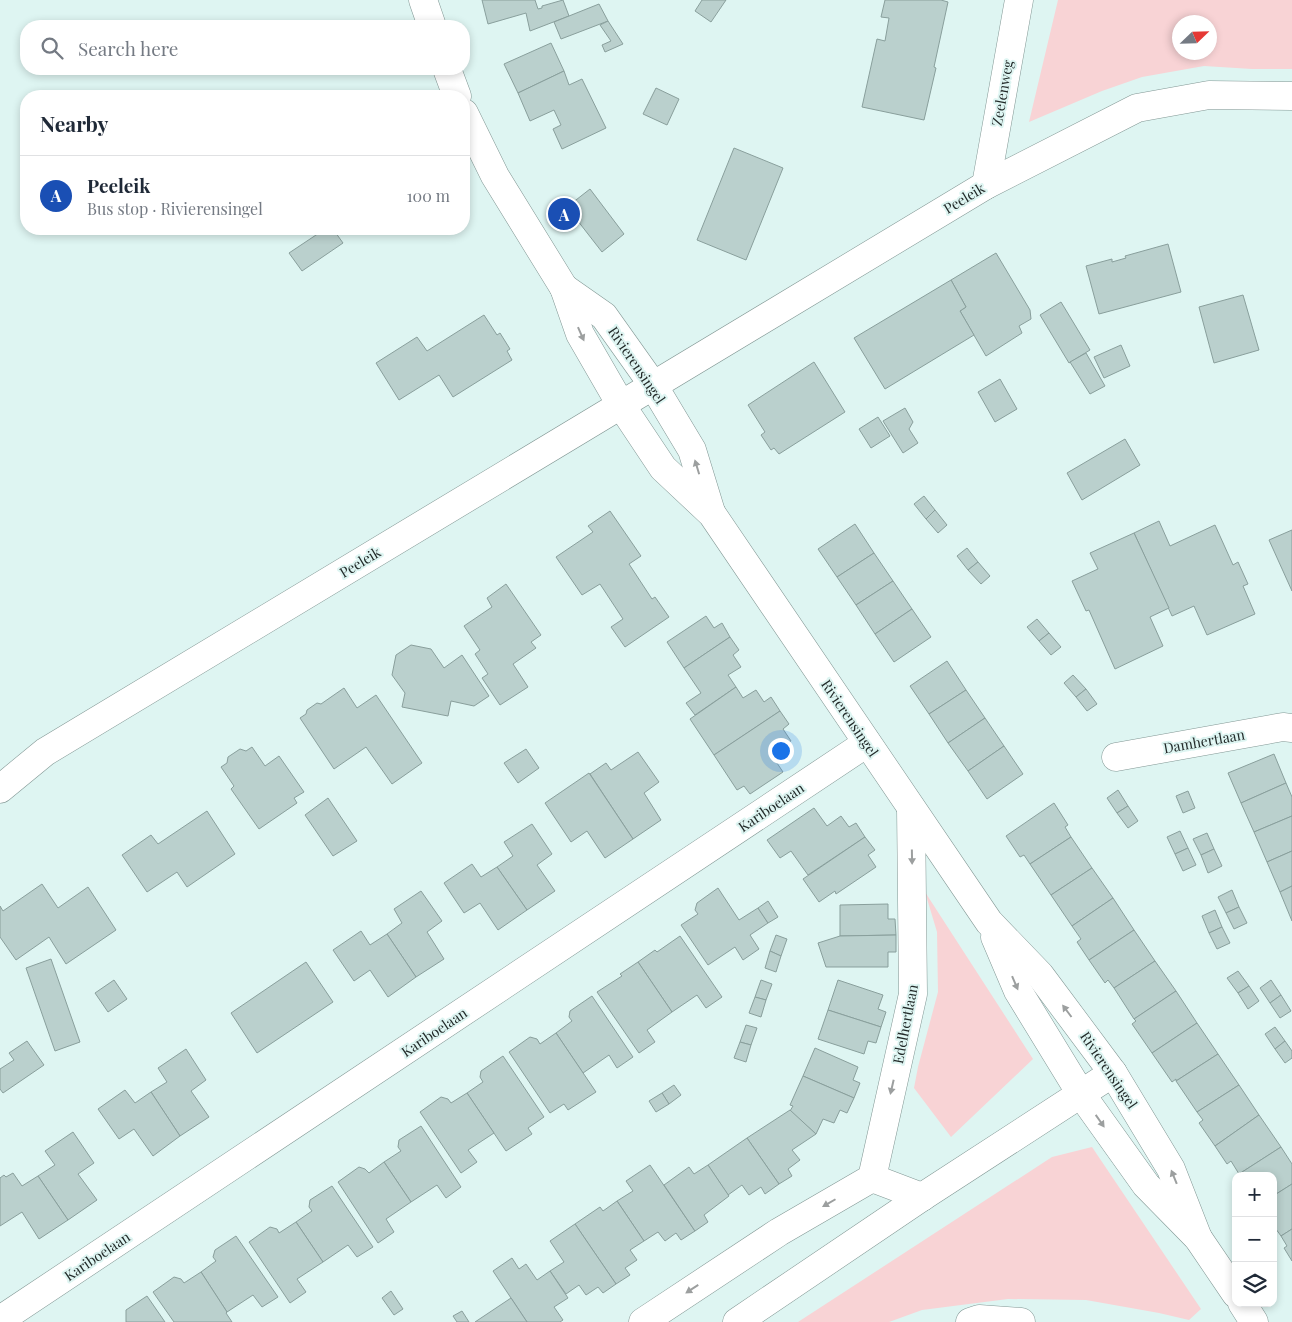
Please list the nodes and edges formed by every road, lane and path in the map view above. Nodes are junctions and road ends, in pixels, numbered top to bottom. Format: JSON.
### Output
{"nodes":[{"id":1,"x":422,"y":0,"type":"edge"},
{"id":2,"x":1019,"y":0,"type":"edge"},
{"id":3,"x":430,"y":20,"type":"edge"},
{"id":4,"x":449,"y":75,"type":"edge"},
{"id":5,"x":455,"y":90,"type":"edge"},
{"id":6,"x":1292,"y":96,"type":"edge"},
{"id":7,"x":470,"y":125,"type":"edge"},
{"id":8,"x":986,"y":185,"type":"junction"},
{"id":9,"x":564,"y":288,"type":"junction"},
{"id":10,"x":653,"y":385,"type":"junction"},
{"id":11,"x":621,"y":405,"type":"junction"},
{"id":12,"x":712,"y":514,"type":"junction"},
{"id":13,"x":1292,"y":728,"type":"edge"},
{"id":14,"x":867,"y":743,"type":"junction"},
{"id":15,"x":1116,"y":757,"type":"dead end"},
{"id":16,"x":0,"y":790,"type":"edge"},
{"id":17,"x":911,"y":808,"type":"junction"},
{"id":18,"x":989,"y":922,"type":"junction"},
{"id":19,"x":1113,"y":1073,"type":"junction"},
{"id":20,"x":1081,"y":1094,"type":"junction"},
{"id":21,"x":872,"y":1178,"type":"junction"},
{"id":22,"x":922,"y":1197,"type":"junction"},
{"id":23,"x":1198,"y":1238,"type":"junction"},
{"id":24,"x":1232,"y":1288,"type":"edge"},
{"id":25,"x":1245,"y":1307,"type":"edge"},
{"id":26,"x":0,"y":1320,"type":"edge"},
{"id":27,"x":643,"y":1322,"type":"edge"},
{"id":28,"x":737,"y":1322,"type":"edge"},
{"id":29,"x":970,"y":1322,"type":"edge"},
{"id":30,"x":1021,"y":1322,"type":"edge"},
{"id":31,"x":1254,"y":1322,"type":"edge"}],
"edges":[{"from":1,"to":3,"type":"street"},
{"from":2,"to":8,"type":"street","name":"Zeelenweg"},
{"from":4,"to":5,"type":"street"},
{"from":6,"to":8,"type":"street","name":"Peeleik"},
{"from":7,"to":9,"type":"street","name":"Rivierensingel"},
{"from":8,"to":10,"type":"street","name":"Peeleik"},
{"from":9,"to":10,"type":"street","name":"Rivierensingel"},
{"from":9,"to":11,"type":"street","name":"Rivierensingel","one_way":true},
{"from":10,"to":11,"type":"street","name":"Peeleik"},
{"from":12,"to":10,"type":"street","name":"Rivierensingel","one_way":true},
{"from":11,"to":12,"type":"street","name":"Rivierensingel"},
{"from":11,"to":16,"type":"street","name":"Peeleik"},
{"from":12,"to":14,"type":"street","name":"Rivierensingel"},
{"from":13,"to":15,"type":"street","name":"Damhertlaan"},
{"from":14,"to":17,"type":"street","name":"Rivierensingel"},
{"from":14,"to":26,"type":"street","name":"Kariboelaan"},
{"from":17,"to":18,"type":"street","name":"Rivierensingel"},
{"from":17,"to":21,"type":"street","name":"Edelhertlaan","one_way":true},
{"from":19,"to":18,"type":"street","name":"Rivierensingel","one_way":true},
{"from":18,"to":20,"type":"street","name":"Rivierensingel","one_way":true},
{"from":19,"to":20,"type":"street"},
{"from":23,"to":19,"type":"street","name":"Rivierensingel","one_way":true},
{"from":20,"to":22,"type":"street"},
{"from":20,"to":23,"type":"street","name":"Rivierensingel","one_way":true},
{"from":21,"to":22,"type":"street"},
{"from":21,"to":27,"type":"street","one_way":true},
{"from":22,"to":28,"type":"street"},
{"from":23,"to":24,"type":"street","name":"Rivierensingel"},
{"from":25,"to":31,"type":"street"},
{"from":29,"to":30,"type":"street"}]}
